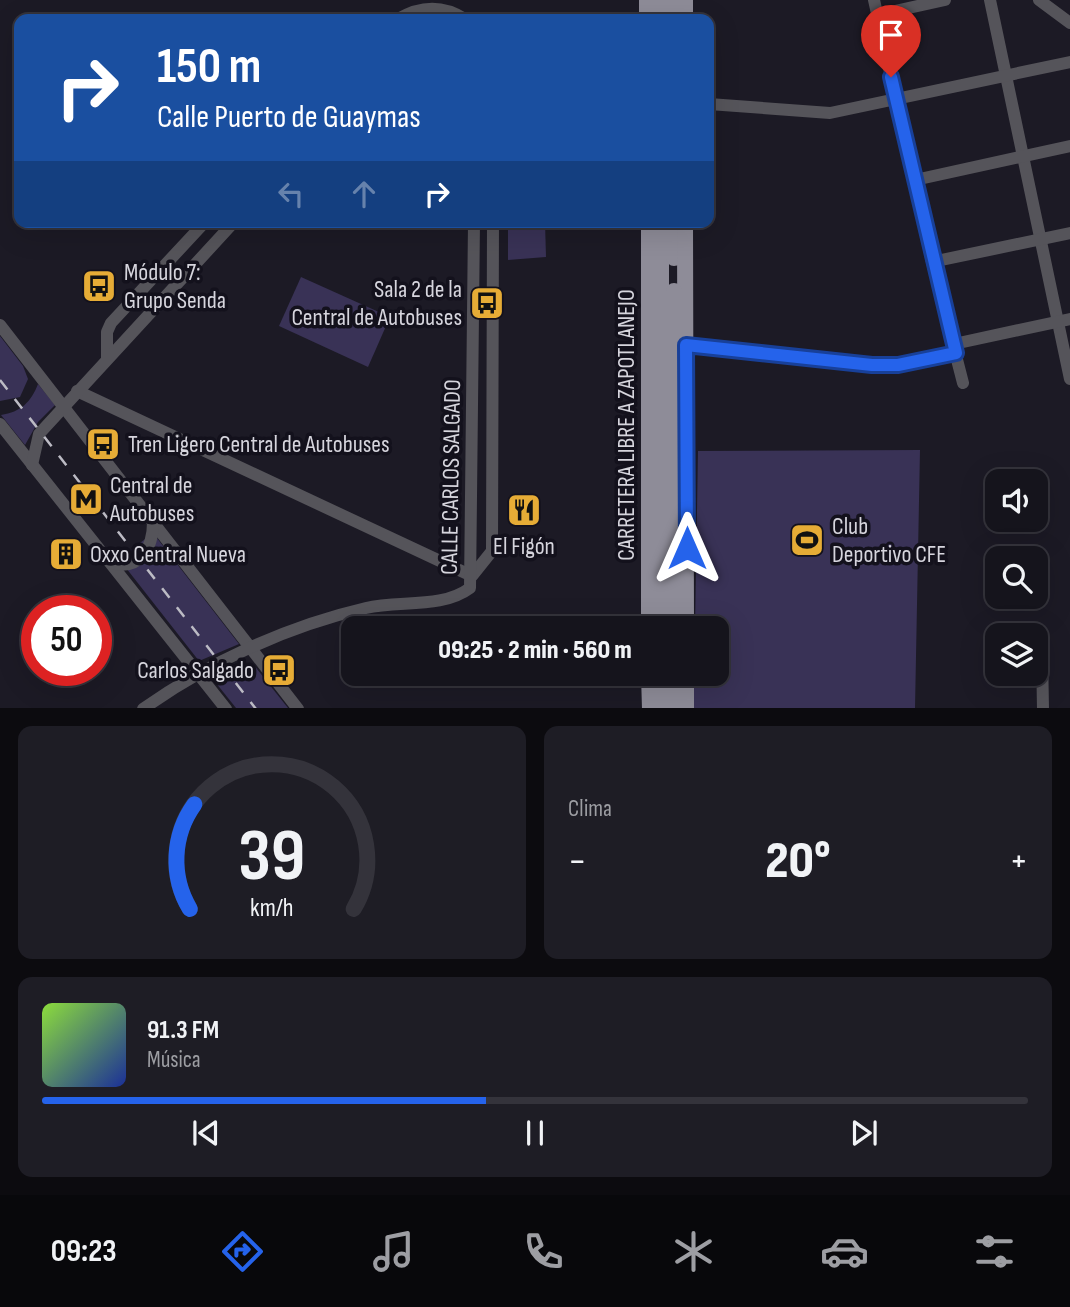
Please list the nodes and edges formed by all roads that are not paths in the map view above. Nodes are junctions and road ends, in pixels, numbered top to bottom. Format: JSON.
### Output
{"nodes":[{"id":1,"x":874,"y":0,"type":"edge"},
{"id":2,"x":945,"y":0,"type":"edge"},
{"id":3,"x":989,"y":0,"type":"edge"},
{"id":4,"x":1039,"y":0,"type":"edge"},
{"id":5,"x":409,"y":14,"type":"edge"},
{"id":6,"x":451,"y":14,"type":"edge"},
{"id":7,"x":877,"y":15,"type":"junction"},
{"id":8,"x":1070,"y":23,"type":"edge"},
{"id":9,"x":1070,"y":62,"type":"edge"},
{"id":10,"x":1005,"y":74,"type":"junction"},
{"id":11,"x":896,"y":98,"type":"junction"},
{"id":12,"x":714,"y":104,"type":"edge"},
{"id":13,"x":1070,"y":146,"type":"edge"},
{"id":14,"x":1023,"y":156,"type":"junction"},
{"id":15,"x":915,"y":180,"type":"junction"},
{"id":16,"x":199,"y":228,"type":"edge"},
{"id":17,"x":228,"y":228,"type":"edge"},
{"id":18,"x":474,"y":228,"type":"edge"},
{"id":19,"x":493,"y":228,"type":"edge"},
{"id":20,"x":649,"y":228,"type":"edge"},
{"id":21,"x":660,"y":228,"type":"edge"},
{"id":22,"x":674,"y":228,"type":"edge"},
{"id":23,"x":685,"y":228,"type":"edge"},
{"id":24,"x":1070,"y":233,"type":"edge"},
{"id":25,"x":1040,"y":239,"type":"junction"},
{"id":26,"x":932,"y":262,"type":"junction"},
{"id":27,"x":1064,"y":320,"type":"edge"},
{"id":28,"x":0,"y":325,"type":"edge"},
{"id":29,"x":686,"y":345,"type":"junction"},
{"id":30,"x":955,"y":348,"type":"junction"},
{"id":31,"x":107,"y":359,"type":"junction"},
{"id":32,"x":1070,"y":379,"type":"edge"},
{"id":33,"x":963,"y":383,"type":"dead end"},
{"id":34,"x":77,"y":391,"type":"junction"},
{"id":35,"x":62,"y":406,"type":"junction"},
{"id":36,"x":0,"y":425,"type":"edge"},
{"id":37,"x":32,"y":465,"type":"junction"},
{"id":38,"x":153,"y":522,"type":"junction"},
{"id":39,"x":111,"y":563,"type":"junction"},
{"id":40,"x":472,"y":576,"type":"junction"},
{"id":41,"x":649,"y":616,"type":"edge"},
{"id":42,"x":661,"y":616,"type":"edge"},
{"id":43,"x":674,"y":616,"type":"edge"},
{"id":44,"x":686,"y":616,"type":"edge"},
{"id":45,"x":251,"y":648,"type":"junction"},
{"id":46,"x":200,"y":674,"type":"junction"},
{"id":47,"x":649,"y":686,"type":"edge"},
{"id":48,"x":661,"y":686,"type":"edge"},
{"id":49,"x":674,"y":686,"type":"edge"},
{"id":50,"x":686,"y":686,"type":"edge"},
{"id":51,"x":1043,"y":686,"type":"edge"},
{"id":52,"x":144,"y":708,"type":"edge"},
{"id":53,"x":225,"y":708,"type":"edge"},
{"id":54,"x":297,"y":708,"type":"edge"},
{"id":55,"x":650,"y":708,"type":"edge"},
{"id":56,"x":661,"y":708,"type":"edge"},
{"id":57,"x":674,"y":708,"type":"edge"},
{"id":58,"x":686,"y":708,"type":"edge"},
{"id":59,"x":1043,"y":708,"type":"edge"}],
"edges":[{"from":1,"to":7,"type":"street"},
{"from":2,"to":7,"type":"street"},
{"from":3,"to":10,"type":"street"},
{"from":4,"to":8,"type":"street"},
{"from":5,"to":6,"type":"street"},
{"from":7,"to":11,"type":"street"},
{"from":9,"to":10,"type":"street"},
{"from":10,"to":11,"type":"street"},
{"from":10,"to":14,"type":"street"},
{"from":11,"to":12,"type":"street"},
{"from":11,"to":15,"type":"street"},
{"from":13,"to":14,"type":"street"},
{"from":14,"to":15,"type":"street"},
{"from":14,"to":25,"type":"street"},
{"from":15,"to":26,"type":"street"},
{"from":16,"to":31,"type":"street"},
{"from":17,"to":31,"type":"street"},
{"from":18,"to":40,"type":"street","name":"CALLE CARLOS SALGADO"},
{"from":19,"to":40,"type":"street"},
{"from":20,"to":41,"type":"main road","name":"CARRETERA LIBRE A ZAPOTLANEJO"},
{"from":21,"to":42,"type":"main road","name":"CARRETERA LIBRE A ZAPOTLANEJO"},
{"from":22,"to":43,"type":"main road","name":"CARRETERA LIBRE A ZAPOTLANEJO"},
{"from":23,"to":29,"type":"main road"},
{"from":24,"to":25,"type":"street"},
{"from":25,"to":26,"type":"street"},
{"from":25,"to":27,"type":"street"},
{"from":26,"to":30,"type":"street"},
{"from":27,"to":30,"type":"street"},
{"from":27,"to":32,"type":"street"},
{"from":28,"to":35,"type":"street"},
{"from":29,"to":30,"type":"street"},
{"from":29,"to":44,"type":"main road"},
{"from":30,"to":33,"type":"street"},
{"from":31,"to":34,"type":"street"},
{"from":34,"to":35,"type":"street"},
{"from":34,"to":40,"type":"street"},
{"from":35,"to":37,"type":"street"},
{"from":35,"to":38,"type":"street"},
{"from":36,"to":37,"type":"street"},
{"from":37,"to":39,"type":"street"},
{"from":38,"to":39,"type":"street"},
{"from":38,"to":45,"type":"street"},
{"from":39,"to":46,"type":"street"},
{"from":40,"to":45,"type":"street","name":"CALLE CARLOS SALGADO"},
{"from":45,"to":46,"type":"street","name":"CALLE CARLOS SALGADO"},
{"from":45,"to":54,"type":"street"},
{"from":46,"to":52,"type":"street","name":"CALLE CARLOS SALGADO"},
{"from":46,"to":53,"type":"street"},
{"from":47,"to":55,"type":"main road"},
{"from":48,"to":56,"type":"main road"},
{"from":49,"to":57,"type":"main road"},
{"from":50,"to":58,"type":"main road"},
{"from":51,"to":59,"type":"street"}]}
